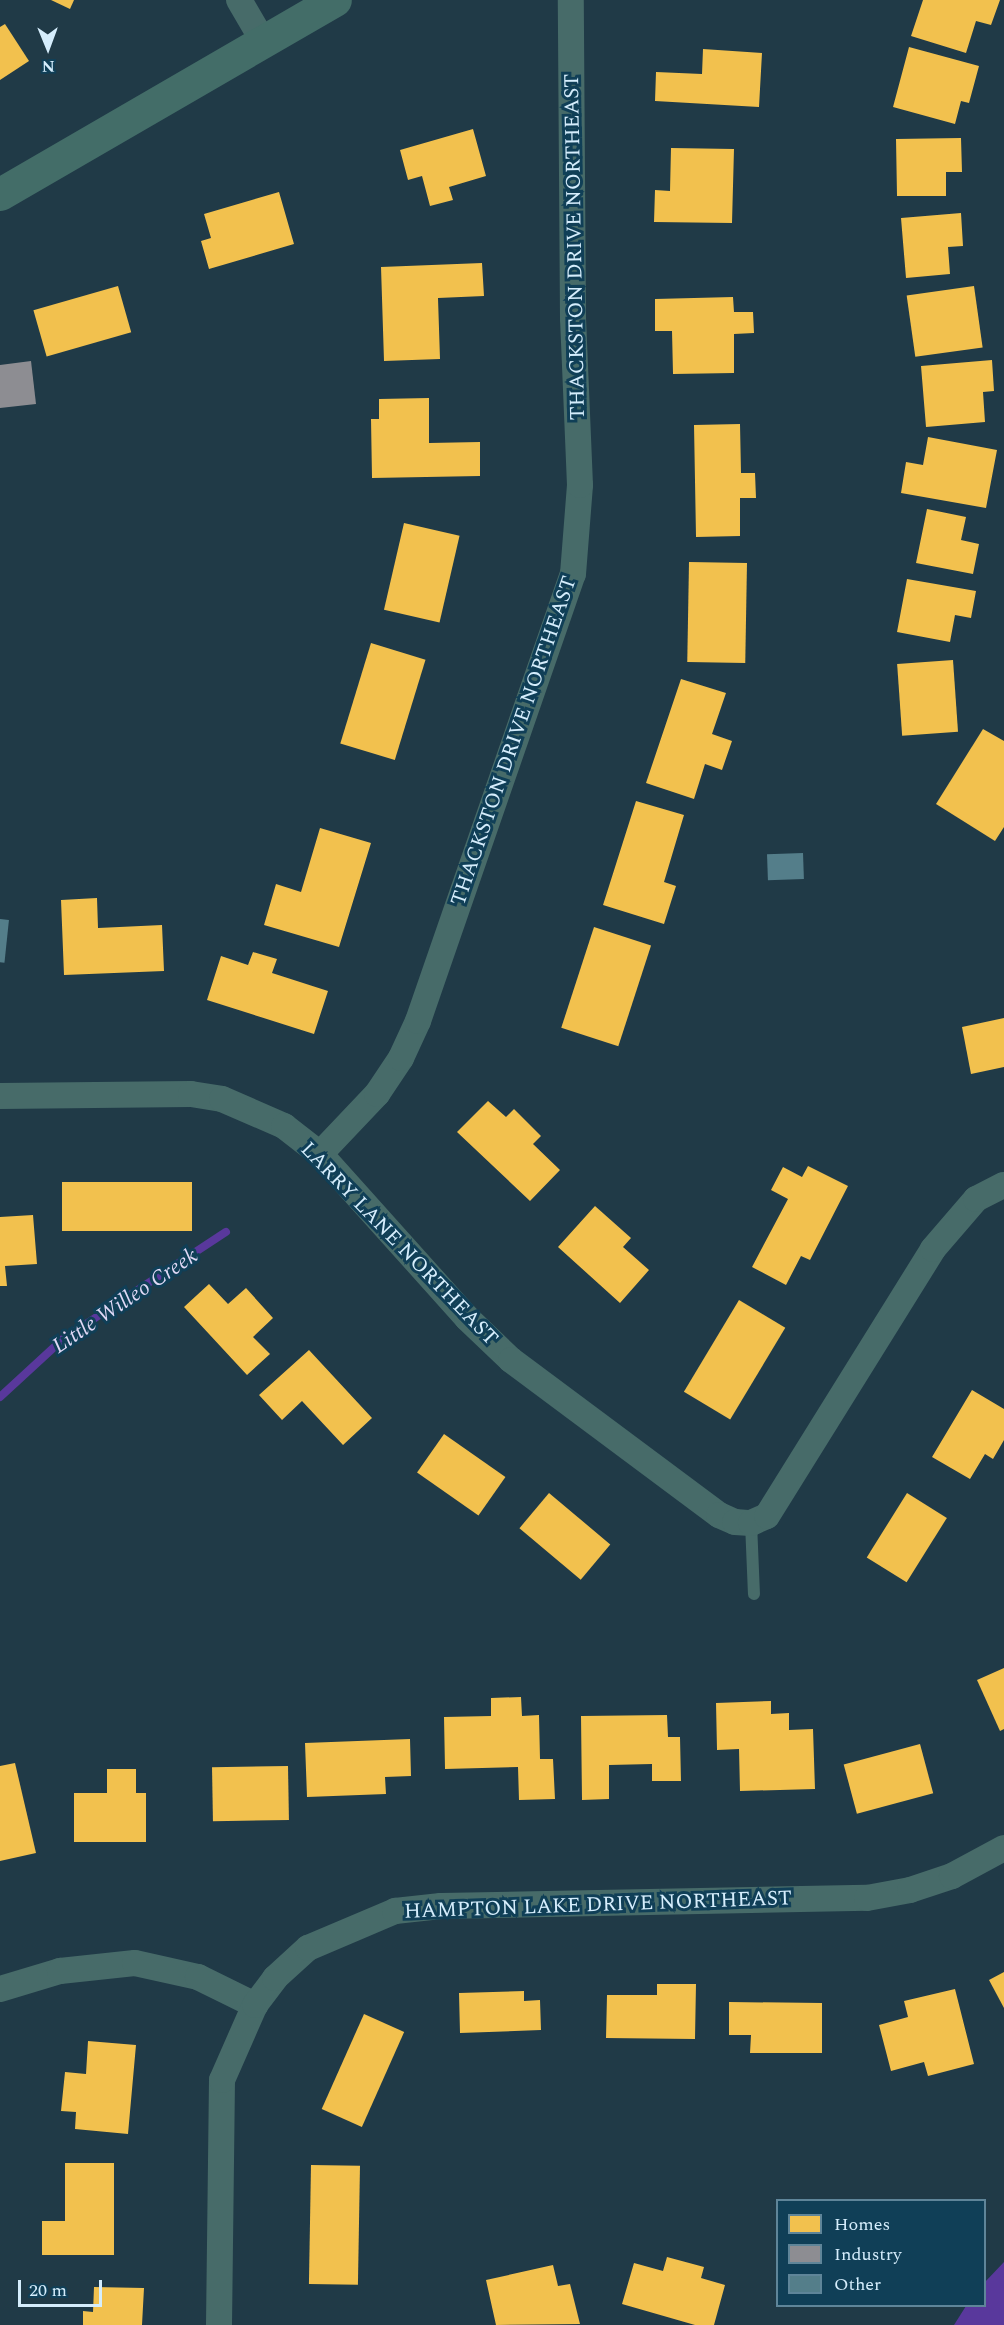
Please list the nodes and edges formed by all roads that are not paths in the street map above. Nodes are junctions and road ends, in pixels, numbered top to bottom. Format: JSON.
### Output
{"nodes":[{"id":1,"x":239,"y":0,"type":"edge"},
{"id":2,"x":335,"y":0,"type":"edge"},
{"id":3,"x":571,"y":0,"type":"edge"},
{"id":4,"x":263,"y":41,"type":"junction"},
{"id":5,"x":0,"y":194,"type":"edge"},
{"id":6,"x":0,"y":1096,"type":"edge"},
{"id":7,"x":320,"y":1154,"type":"junction"},
{"id":8,"x":1004,"y":1185,"type":"edge"},
{"id":9,"x":751,"y":1523,"type":"junction"},
{"id":10,"x":754,"y":1594,"type":"dead end"},
{"id":11,"x":1004,"y":1848,"type":"edge"},
{"id":12,"x":0,"y":1989,"type":"edge"},
{"id":13,"x":255,"y":2005,"type":"junction"},
{"id":14,"x":219,"y":2325,"type":"edge"}],
"edges":[{"from":1,"to":4,"type":"street"},
{"from":2,"to":4,"type":"street"},
{"from":3,"to":7,"type":"street","name":"THACKSTON DRIVE NORTHEAST"},
{"from":4,"to":5,"type":"street"},
{"from":6,"to":7,"type":"street","name":"LARRY LANE NORTHEAST"},
{"from":7,"to":9,"type":"street","name":"LARRY LANE NORTHEAST"},
{"from":8,"to":9,"type":"street"},
{"from":9,"to":10,"type":"lane"},
{"from":11,"to":13,"type":"street","name":"HAMPTON LAKE DRIVE NORTHEAST"},
{"from":12,"to":13,"type":"street"},
{"from":13,"to":14,"type":"street","name":"HAMPTON LAKE DRIVE NORTHEAST"}]}
